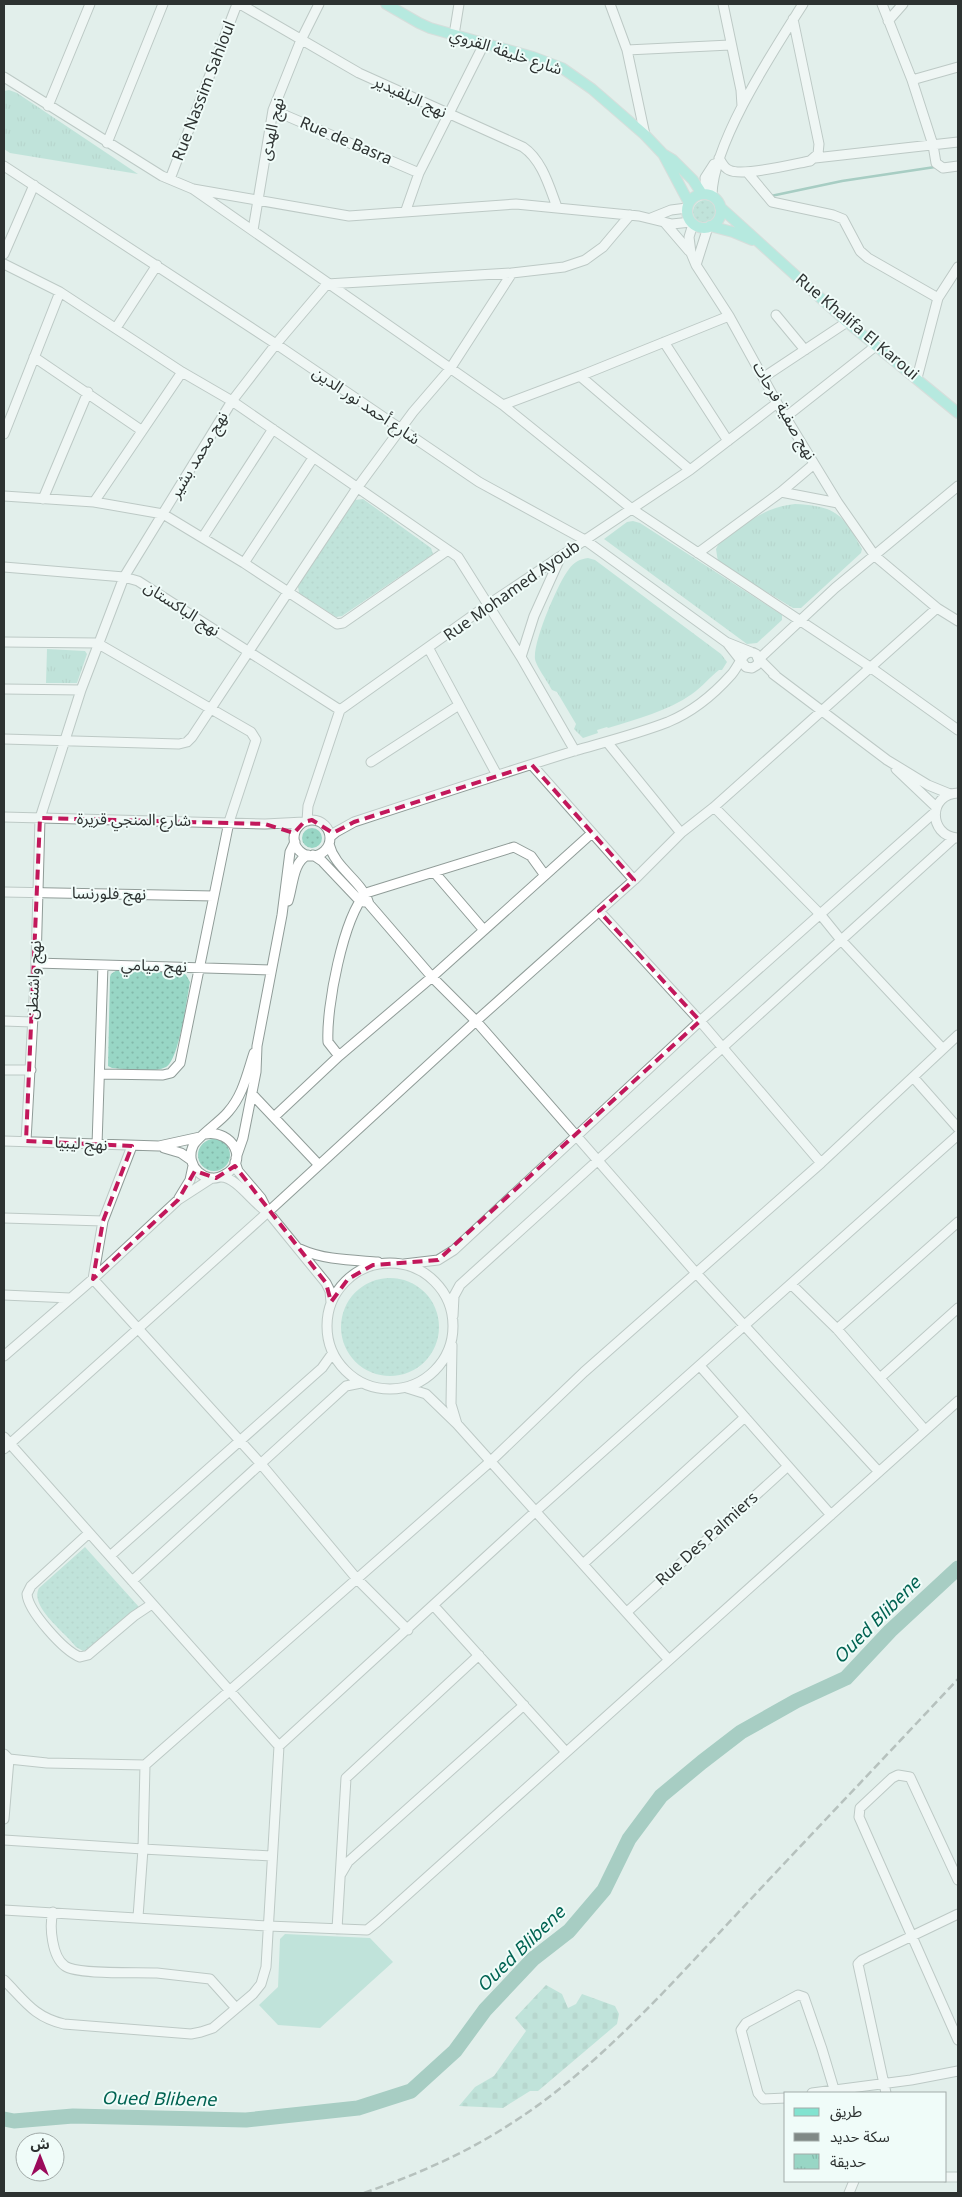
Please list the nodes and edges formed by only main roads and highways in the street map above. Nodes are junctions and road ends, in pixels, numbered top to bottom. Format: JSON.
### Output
{"nodes":[{"id":1,"x":386,"y":4,"type":"edge"},
{"id":2,"x":662,"y":154,"type":"junction"},
{"id":3,"x":707,"y":194,"type":"junction"},
{"id":4,"x":688,"y":206,"type":"junction"},
{"id":5,"x":720,"y":207,"type":"junction"},
{"id":6,"x":709,"y":227,"type":"junction"},
{"id":7,"x":756,"y":241,"type":"junction"},
{"id":8,"x":958,"y":413,"type":"edge"}],
"edges":[{"from":1,"to":2,"type":"main road","name":"شارع خليفة القروي"},
{"from":2,"to":3,"type":"main road"},
{"from":2,"to":4,"type":"main road"},
{"from":3,"to":4,"type":"main road"},
{"from":3,"to":5,"type":"main road"},
{"from":4,"to":6,"type":"main road"},
{"from":5,"to":6,"type":"main road"},
{"from":5,"to":7,"type":"main road","name":"Rue Khalifa El Karoui"},
{"from":6,"to":7,"type":"main road","name":"Rue Khalifa El Karoui"},
{"from":7,"to":8,"type":"main road","name":"Rue Khalifa El Karoui"}]}
